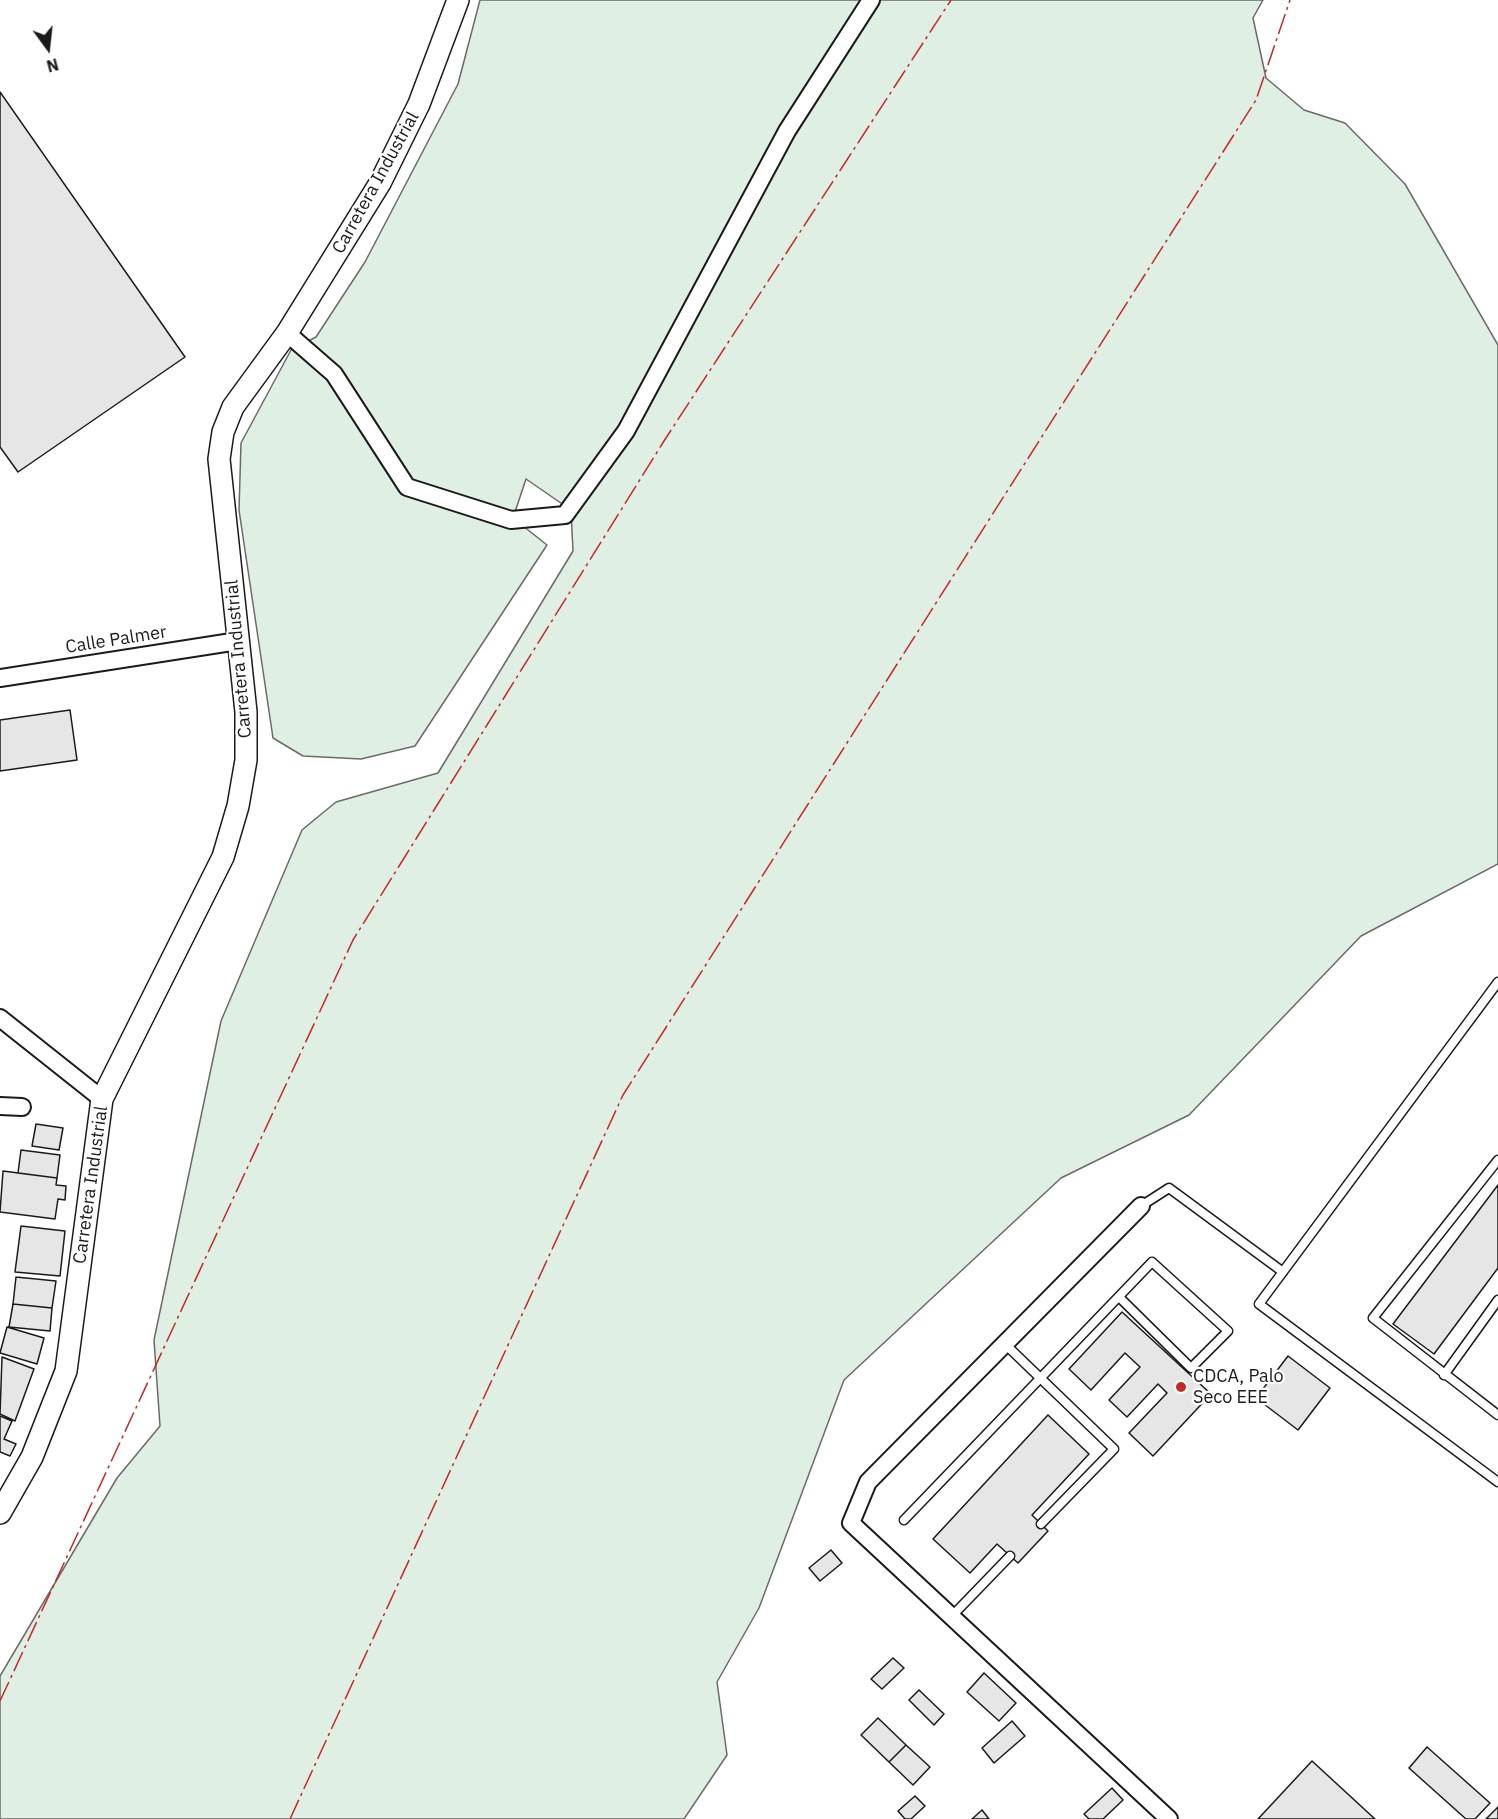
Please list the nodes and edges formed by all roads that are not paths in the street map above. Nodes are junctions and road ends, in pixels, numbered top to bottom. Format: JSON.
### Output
{"nodes":[{"id":1,"x":458,"y":0,"type":"edge"},
{"id":2,"x":871,"y":0,"type":"edge"},
{"id":3,"x":287,"y":333,"type":"junction"},
{"id":4,"x":238,"y":641,"type":"junction"},
{"id":5,"x":0,"y":678,"type":"edge"},
{"id":6,"x":1498,"y":982,"type":"edge"},
{"id":7,"x":0,"y":1018,"type":"edge"},
{"id":8,"x":102,"y":1100,"type":"junction"},
{"id":9,"x":0,"y":1106,"type":"edge"},
{"id":10,"x":22,"y":1107,"type":"dead end"},
{"id":11,"x":1498,"y":1160,"type":"edge"},
{"id":12,"x":1141,"y":1206,"type":"joint"},
{"id":13,"x":1283,"y":1272,"type":"junction"},
{"id":14,"x":1119,"y":1297,"type":"junction"},
{"id":15,"x":1498,"y":1300,"type":"edge"},
{"id":16,"x":1005,"y":1344,"type":"junction"},
{"id":17,"x":1444,"y":1375,"type":"junction"},
{"id":18,"x":1041,"y":1378,"type":"junction"},
{"id":19,"x":1498,"y":1415,"type":"edge"},
{"id":20,"x":1498,"y":1482,"type":"edge"},
{"id":21,"x":0,"y":1513,"type":"edge"},
{"id":22,"x":904,"y":1520,"type":"dead end"},
{"id":23,"x":1041,"y":1524,"type":"dead end"},
{"id":24,"x":1010,"y":1556,"type":"dead end"},
{"id":25,"x":952,"y":1616,"type":"junction"},
{"id":26,"x":1170,"y":1819,"type":"edge"}],
"edges":[{"from":1,"to":3,"type":"street","name":"Carretera Industrial"},
{"from":2,"to":3,"type":"street"},
{"from":3,"to":4,"type":"street","name":"Carretera Industrial"},
{"from":4,"to":5,"type":"street","name":"Calle Palmer"},
{"from":4,"to":8,"type":"street","name":"Carretera Industrial"},
{"from":6,"to":13,"type":"lane"},
{"from":7,"to":8,"type":"street"},
{"from":8,"to":21,"type":"street","name":"Carretera Industrial"},
{"from":9,"to":10,"type":"street"},
{"from":11,"to":17,"type":"lane"},
{"from":12,"to":13,"type":"lane"},
{"from":12,"to":16,"type":"street"},
{"from":13,"to":20,"type":"lane"},
{"from":14,"to":14,"type":"lane"},
{"from":14,"to":18,"type":"lane"},
{"from":15,"to":17,"type":"lane"},
{"from":16,"to":18,"type":"lane"},
{"from":16,"to":25,"type":"street"},
{"from":17,"to":19,"type":"lane"},
{"from":18,"to":22,"type":"lane"},
{"from":18,"to":23,"type":"lane"},
{"from":24,"to":25,"type":"lane"},
{"from":25,"to":26,"type":"street"}]}
